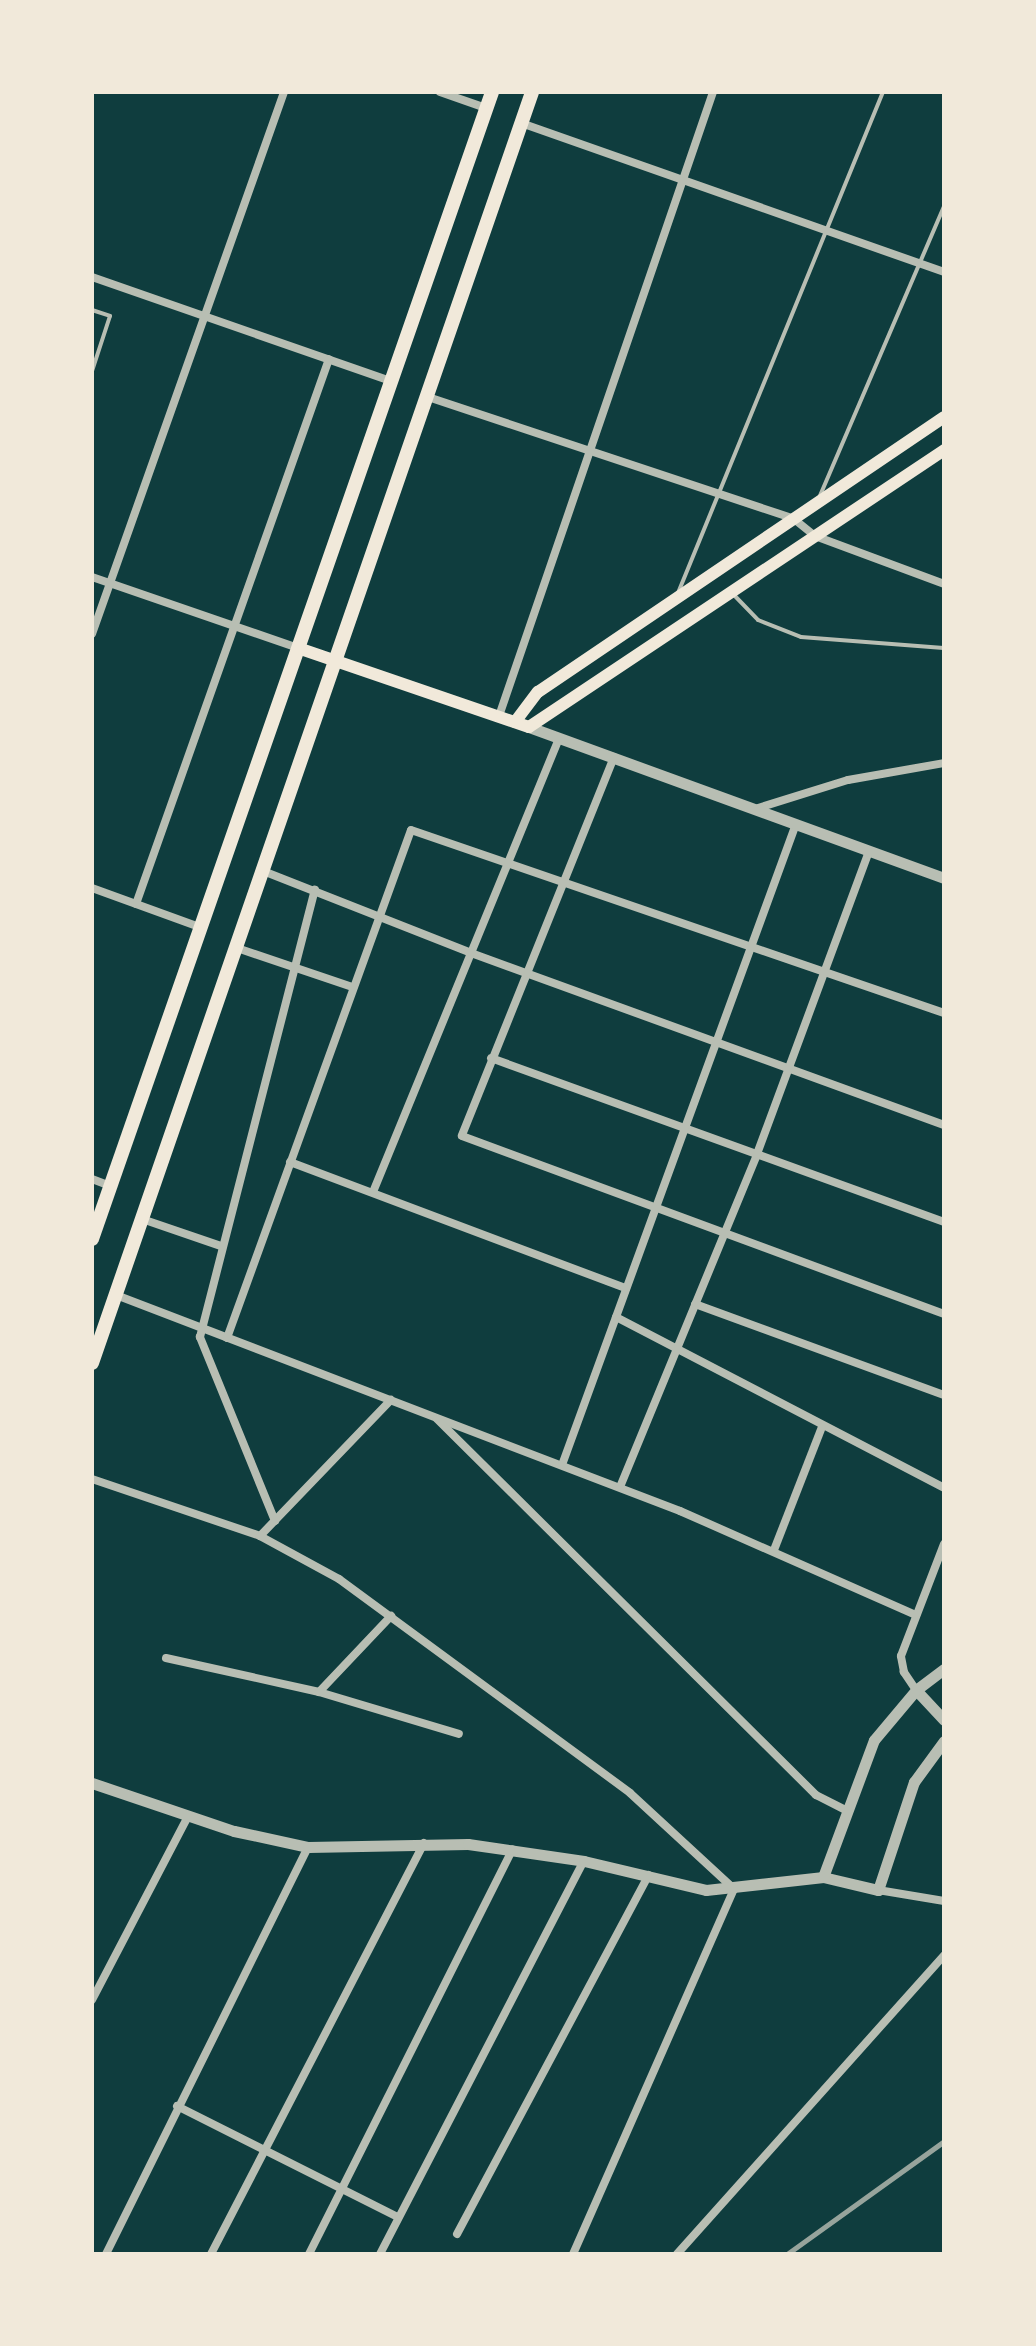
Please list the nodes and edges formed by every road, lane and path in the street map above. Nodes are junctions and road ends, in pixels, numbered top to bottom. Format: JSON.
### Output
{"nodes":[{"id":1,"x":284,"y":92,"type":"edge"},
{"id":2,"x":440,"y":92,"type":"edge"},
{"id":3,"x":492,"y":92,"type":"edge"},
{"id":4,"x":532,"y":92,"type":"edge"},
{"id":5,"x":713,"y":92,"type":"edge"},
{"id":6,"x":883,"y":92,"type":"edge"},
{"id":7,"x":486,"y":108,"type":"junction"},
{"id":8,"x":521,"y":123,"type":"junction"},
{"id":9,"x":683,"y":181,"type":"junction"},
{"id":10,"x":944,"y":206,"type":"edge"},
{"id":11,"x":827,"y":231,"type":"junction"},
{"id":12,"x":920,"y":263,"type":"junction"},
{"id":13,"x":944,"y":272,"type":"edge"},
{"id":14,"x":92,"y":277,"type":"edge"},
{"id":15,"x":92,"y":310,"type":"edge"},
{"id":16,"x":205,"y":316,"type":"junction"},
{"id":17,"x":329,"y":359,"type":"junction"},
{"id":18,"x":92,"y":371,"type":"edge"},
{"id":19,"x":391,"y":381,"type":"junction"},
{"id":20,"x":425,"y":396,"type":"junction"},
{"id":21,"x":944,"y":417,"type":"edge"},
{"id":22,"x":944,"y":450,"type":"edge"},
{"id":23,"x":590,"y":451,"type":"junction"},
{"id":24,"x":720,"y":495,"type":"junction"},
{"id":25,"x":816,"y":504,"type":"junction"},
{"id":26,"x":794,"y":519,"type":"junction"},
{"id":27,"x":815,"y":536,"type":"junction"},
{"id":28,"x":92,"y":577,"type":"edge"},
{"id":29,"x":110,"y":583,"type":"junction"},
{"id":30,"x":944,"y":584,"type":"edge"},
{"id":31,"x":732,"y":592,"type":"junction"},
{"id":32,"x":675,"y":599,"type":"junction"},
{"id":33,"x":234,"y":626,"type":"junction"},
{"id":34,"x":92,"y":634,"type":"edge"},
{"id":35,"x":298,"y":648,"type":"junction"},
{"id":36,"x":944,"y":648,"type":"edge"},
{"id":37,"x":333,"y":660,"type":"junction"},
{"id":38,"x":499,"y":716,"type":"junction"},
{"id":39,"x":515,"y":722,"type":"junction"},
{"id":40,"x":529,"y":727,"type":"junction"},
{"id":41,"x":559,"y":738,"type":"junction"},
{"id":42,"x":614,"y":757,"type":"junction"},
{"id":43,"x":944,"y":763,"type":"edge"},
{"id":44,"x":758,"y":808,"type":"junction"},
{"id":45,"x":796,"y":824,"type":"junction"},
{"id":46,"x":869,"y":851,"type":"junction"},
{"id":47,"x":508,"y":860,"type":"junction"},
{"id":48,"x":263,"y":871,"type":"junction"},
{"id":49,"x":944,"y":878,"type":"edge"},
{"id":50,"x":563,"y":879,"type":"junction"},
{"id":51,"x":92,"y":888,"type":"edge"},
{"id":52,"x":315,"y":890,"type":"junction"},
{"id":53,"x":136,"y":904,"type":"junction"},
{"id":54,"x":379,"y":914,"type":"junction"},
{"id":55,"x":200,"y":927,"type":"junction"},
{"id":56,"x":237,"y":948,"type":"junction"},
{"id":57,"x":751,"y":948,"type":"junction"},
{"id":58,"x":471,"y":953,"type":"junction"},
{"id":59,"x":295,"y":968,"type":"junction"},
{"id":60,"x":825,"y":971,"type":"junction"},
{"id":61,"x":524,"y":972,"type":"junction"},
{"id":62,"x":352,"y":987,"type":"junction"},
{"id":63,"x":944,"y":1013,"type":"edge"},
{"id":64,"x":716,"y":1042,"type":"junction"},
{"id":65,"x":491,"y":1058,"type":"junction"},
{"id":66,"x":788,"y":1066,"type":"junction"},
{"id":67,"x":944,"y":1125,"type":"edge"},
{"id":68,"x":686,"y":1131,"type":"junction"},
{"id":69,"x":757,"y":1154,"type":"junction"},
{"id":70,"x":290,"y":1162,"type":"junction"},
{"id":71,"x":92,"y":1179,"type":"edge"},
{"id":72,"x":110,"y":1186,"type":"junction"},
{"id":73,"x":373,"y":1192,"type":"junction"},
{"id":74,"x":656,"y":1210,"type":"junction"},
{"id":75,"x":142,"y":1219,"type":"junction"},
{"id":76,"x":944,"y":1222,"type":"edge"},
{"id":77,"x":726,"y":1230,"type":"junction"},
{"id":78,"x":92,"y":1239,"type":"edge"},
{"id":79,"x":221,"y":1246,"type":"junction"},
{"id":80,"x":626,"y":1288,"type":"junction"},
{"id":81,"x":116,"y":1295,"type":"junction"},
{"id":82,"x":695,"y":1304,"type":"junction"},
{"id":83,"x":944,"y":1314,"type":"edge"},
{"id":84,"x":616,"y":1317,"type":"junction"},
{"id":85,"x":203,"y":1329,"type":"junction"},
{"id":86,"x":227,"y":1338,"type":"junction"},
{"id":87,"x":676,"y":1350,"type":"junction"},
{"id":88,"x":92,"y":1363,"type":"edge"},
{"id":89,"x":944,"y":1395,"type":"edge"},
{"id":90,"x":391,"y":1400,"type":"junction"},
{"id":91,"x":433,"y":1416,"type":"junction"},
{"id":92,"x":822,"y":1427,"type":"junction"},
{"id":93,"x":562,"y":1465,"type":"junction"},
{"id":94,"x":92,"y":1479,"type":"edge"},
{"id":95,"x":620,"y":1487,"type":"junction"},
{"id":96,"x":944,"y":1488,"type":"edge"},
{"id":97,"x":275,"y":1521,"type":"junction"},
{"id":98,"x":260,"y":1536,"type":"junction"},
{"id":99,"x":944,"y":1544,"type":"edge"},
{"id":100,"x":774,"y":1550,"type":"junction"},
{"id":101,"x":916,"y":1615,"type":"junction"},
{"id":102,"x":391,"y":1616,"type":"junction"},
{"id":103,"x":166,"y":1658,"type":"dead end"},
{"id":104,"x":944,"y":1669,"type":"edge"},
{"id":105,"x":916,"y":1690,"type":"junction"},
{"id":106,"x":319,"y":1692,"type":"junction"},
{"id":107,"x":944,"y":1720,"type":"edge"},
{"id":108,"x":459,"y":1734,"type":"dead end"},
{"id":109,"x":944,"y":1741,"type":"edge"},
{"id":110,"x":92,"y":1783,"type":"edge"},
{"id":111,"x":846,"y":1810,"type":"junction"},
{"id":112,"x":188,"y":1816,"type":"junction"},
{"id":113,"x":424,"y":1842,"type":"junction"},
{"id":114,"x":308,"y":1847,"type":"junction"},
{"id":115,"x":513,"y":1849,"type":"junction"},
{"id":116,"x":584,"y":1861,"type":"junction"},
{"id":117,"x":649,"y":1875,"type":"junction"},
{"id":118,"x":823,"y":1877,"type":"junction"},
{"id":119,"x":734,"y":1889,"type":"junction"},
{"id":120,"x":878,"y":1890,"type":"junction"},
{"id":121,"x":944,"y":1901,"type":"edge"},
{"id":122,"x":944,"y":1955,"type":"edge"},
{"id":123,"x":92,"y":2000,"type":"edge"},
{"id":124,"x":177,"y":2106,"type":"junction"},
{"id":125,"x":264,"y":2149,"type":"junction"},
{"id":126,"x":341,"y":2188,"type":"junction"},
{"id":127,"x":398,"y":2217,"type":"junction"},
{"id":128,"x":457,"y":2234,"type":"dead end"},
{"id":129,"x":106,"y":2254,"type":"edge"},
{"id":130,"x":211,"y":2254,"type":"edge"},
{"id":131,"x":309,"y":2254,"type":"edge"},
{"id":132,"x":380,"y":2254,"type":"edge"},
{"id":133,"x":573,"y":2254,"type":"edge"},
{"id":134,"x":677,"y":2254,"type":"edge"}],
"edges":[{"from":1,"to":16,"type":"street"},
{"from":2,"to":7,"type":"street"},
{"from":3,"to":7,"type":"main road"},
{"from":4,"to":8,"type":"main road"},
{"from":5,"to":9,"type":"street"},
{"from":6,"to":11,"type":"lane"},
{"from":7,"to":19,"type":"main road"},
{"from":8,"to":9,"type":"street"},
{"from":8,"to":20,"type":"main road"},
{"from":9,"to":11,"type":"street"},
{"from":9,"to":23,"type":"street"},
{"from":10,"to":12,"type":"lane"},
{"from":11,"to":12,"type":"street"},
{"from":11,"to":24,"type":"lane"},
{"from":12,"to":13,"type":"street"},
{"from":12,"to":25,"type":"lane"},
{"from":14,"to":16,"type":"street"},
{"from":15,"to":18,"type":"lane"},
{"from":16,"to":17,"type":"street"},
{"from":16,"to":29,"type":"street"},
{"from":17,"to":19,"type":"street"},
{"from":17,"to":33,"type":"street"},
{"from":19,"to":35,"type":"main road"},
{"from":20,"to":23,"type":"street"},
{"from":20,"to":37,"type":"main road"},
{"from":21,"to":25,"type":"main road"},
{"from":22,"to":27,"type":"main road"},
{"from":23,"to":24,"type":"street"},
{"from":23,"to":38,"type":"street"},
{"from":24,"to":26,"type":"street"},
{"from":24,"to":32,"type":"lane"},
{"from":25,"to":26,"type":"main road"},
{"from":26,"to":27,"type":"street"},
{"from":26,"to":32,"type":"main road"},
{"from":27,"to":30,"type":"street"},
{"from":27,"to":31,"type":"main road"},
{"from":28,"to":29,"type":"street"},
{"from":29,"to":33,"type":"street"},
{"from":29,"to":34,"type":"street"},
{"from":31,"to":36,"type":"lane"},
{"from":31,"to":40,"type":"main road"},
{"from":32,"to":39,"type":"main road"},
{"from":33,"to":35,"type":"street"},
{"from":33,"to":53,"type":"street"},
{"from":35,"to":37,"type":"main road"},
{"from":35,"to":55,"type":"main road"},
{"from":37,"to":38,"type":"main road"},
{"from":37,"to":48,"type":"main road"},
{"from":38,"to":39,"type":"main road"},
{"from":39,"to":40,"type":"main road"},
{"from":40,"to":41,"type":"street"},
{"from":41,"to":42,"type":"street"},
{"from":41,"to":47,"type":"street"},
{"from":42,"to":44,"type":"street"},
{"from":42,"to":50,"type":"street"},
{"from":43,"to":44,"type":"street"},
{"from":44,"to":45,"type":"street"},
{"from":45,"to":46,"type":"street"},
{"from":45,"to":57,"type":"street"},
{"from":46,"to":49,"type":"street"},
{"from":46,"to":60,"type":"street"},
{"from":47,"to":50,"type":"street"},
{"from":47,"to":54,"type":"street"},
{"from":47,"to":58,"type":"street"},
{"from":48,"to":52,"type":"street"},
{"from":48,"to":56,"type":"main road"},
{"from":50,"to":57,"type":"street"},
{"from":50,"to":61,"type":"street"},
{"from":51,"to":53,"type":"street"},
{"from":52,"to":54,"type":"street"},
{"from":52,"to":59,"type":"street"},
{"from":53,"to":55,"type":"street"},
{"from":54,"to":58,"type":"street"},
{"from":54,"to":62,"type":"street"},
{"from":55,"to":72,"type":"main road"},
{"from":56,"to":59,"type":"street"},
{"from":56,"to":75,"type":"main road"},
{"from":57,"to":60,"type":"street"},
{"from":57,"to":64,"type":"street"},
{"from":58,"to":61,"type":"street"},
{"from":58,"to":73,"type":"street"},
{"from":59,"to":62,"type":"street"},
{"from":59,"to":79,"type":"street"},
{"from":60,"to":63,"type":"street"},
{"from":60,"to":66,"type":"street"},
{"from":61,"to":64,"type":"street"},
{"from":61,"to":65,"type":"street"},
{"from":62,"to":70,"type":"street"},
{"from":64,"to":66,"type":"street"},
{"from":64,"to":68,"type":"street"},
{"from":65,"to":68,"type":"street"},
{"from":65,"to":74,"type":"street"},
{"from":66,"to":67,"type":"street"},
{"from":66,"to":69,"type":"street"},
{"from":68,"to":69,"type":"street"},
{"from":68,"to":74,"type":"street"},
{"from":69,"to":76,"type":"street"},
{"from":69,"to":77,"type":"street"},
{"from":70,"to":73,"type":"street"},
{"from":70,"to":86,"type":"street"},
{"from":71,"to":72,"type":"street"},
{"from":72,"to":78,"type":"main road"},
{"from":73,"to":80,"type":"street"},
{"from":74,"to":77,"type":"street"},
{"from":74,"to":80,"type":"street"},
{"from":75,"to":79,"type":"street"},
{"from":75,"to":81,"type":"main road"},
{"from":77,"to":82,"type":"street"},
{"from":77,"to":83,"type":"street"},
{"from":79,"to":85,"type":"street"},
{"from":80,"to":84,"type":"street"},
{"from":81,"to":85,"type":"street"},
{"from":81,"to":88,"type":"main road"},
{"from":82,"to":87,"type":"street"},
{"from":82,"to":89,"type":"street"},
{"from":84,"to":87,"type":"street"},
{"from":84,"to":93,"type":"street"},
{"from":85,"to":86,"type":"street"},
{"from":85,"to":97,"type":"street"},
{"from":86,"to":90,"type":"street"},
{"from":87,"to":92,"type":"street"},
{"from":87,"to":95,"type":"street"},
{"from":90,"to":91,"type":"street"},
{"from":90,"to":97,"type":"street"},
{"from":91,"to":93,"type":"street"},
{"from":91,"to":111,"type":"street"},
{"from":92,"to":96,"type":"street"},
{"from":92,"to":100,"type":"street"},
{"from":93,"to":95,"type":"street"},
{"from":94,"to":98,"type":"street"},
{"from":95,"to":100,"type":"street"},
{"from":97,"to":98,"type":"street"},
{"from":98,"to":102,"type":"street"},
{"from":99,"to":101,"type":"street"},
{"from":100,"to":101,"type":"street"},
{"from":101,"to":105,"type":"street"},
{"from":102,"to":106,"type":"street"},
{"from":102,"to":119,"type":"street"},
{"from":103,"to":106,"type":"street"},
{"from":104,"to":105,"type":"street"},
{"from":105,"to":107,"type":"street"},
{"from":105,"to":111,"type":"street"},
{"from":106,"to":108,"type":"street"},
{"from":109,"to":120,"type":"street"},
{"from":110,"to":112,"type":"street"},
{"from":111,"to":118,"type":"street"},
{"from":112,"to":114,"type":"street"},
{"from":112,"to":123,"type":"street"},
{"from":113,"to":114,"type":"street"},
{"from":113,"to":115,"type":"street"},
{"from":113,"to":125,"type":"street"},
{"from":114,"to":124,"type":"street"},
{"from":115,"to":116,"type":"street"},
{"from":115,"to":126,"type":"street"},
{"from":116,"to":117,"type":"street"},
{"from":116,"to":127,"type":"street"},
{"from":117,"to":119,"type":"street"},
{"from":117,"to":128,"type":"street"},
{"from":118,"to":119,"type":"street"},
{"from":118,"to":120,"type":"street"},
{"from":119,"to":133,"type":"street"},
{"from":120,"to":121,"type":"street"},
{"from":122,"to":134,"type":"street"},
{"from":124,"to":125,"type":"street"},
{"from":124,"to":129,"type":"street"},
{"from":125,"to":126,"type":"street"},
{"from":125,"to":130,"type":"street"},
{"from":126,"to":127,"type":"street"},
{"from":126,"to":131,"type":"street"},
{"from":127,"to":132,"type":"street"}]}
